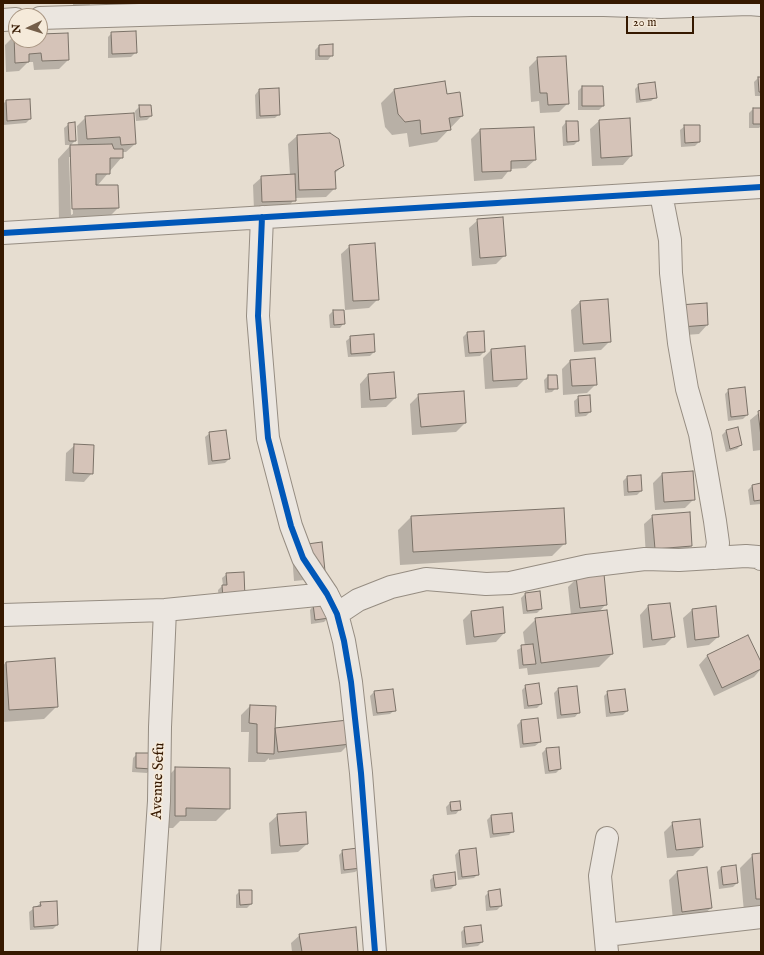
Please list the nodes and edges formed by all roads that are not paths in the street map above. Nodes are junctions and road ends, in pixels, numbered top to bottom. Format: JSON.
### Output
{"nodes":[{"id":1,"x":570,"y":4,"type":"edge"},
{"id":2,"x":355,"y":5,"type":"edge"},
{"id":3,"x":761,"y":5,"type":"edge"},
{"id":4,"x":48,"y":18,"type":"edge"},
{"id":5,"x":761,"y":188,"type":"edge"},
{"id":6,"x":661,"y":194,"type":"junction"},
{"id":7,"x":262,"y":217,"type":"junction"},
{"id":8,"x":3,"y":234,"type":"edge"},
{"id":9,"x":715,"y":558,"type":"junction"},
{"id":10,"x":761,"y":559,"type":"edge"},
{"id":11,"x":327,"y":594,"type":"junction"},
{"id":12,"x":165,"y":610,"type":"junction"},
{"id":13,"x":337,"y":614,"type":"junction"},
{"id":14,"x":3,"y":615,"type":"edge"},
{"id":15,"x":607,"y":838,"type":"dead end"},
{"id":16,"x":761,"y":917,"type":"edge"},
{"id":17,"x":607,"y":943,"type":"edge"},
{"id":18,"x":149,"y":952,"type":"edge"},
{"id":19,"x":375,"y":952,"type":"edge"}],
"edges":[{"from":1,"to":2,"type":"street"},
{"from":1,"to":3,"type":"street"},
{"from":2,"to":4,"type":"street"},
{"from":5,"to":6,"type":"street"},
{"from":6,"to":7,"type":"street"},
{"from":6,"to":9,"type":"street"},
{"from":7,"to":8,"type":"street"},
{"from":7,"to":11,"type":"street"},
{"from":9,"to":10,"type":"street"},
{"from":9,"to":13,"type":"street"},
{"from":11,"to":12,"type":"street"},
{"from":11,"to":13,"type":"street"},
{"from":12,"to":14,"type":"street"},
{"from":12,"to":18,"type":"street","name":"Avenue Sefu"},
{"from":13,"to":19,"type":"street"},
{"from":15,"to":17,"type":"street"},
{"from":16,"to":17,"type":"street"}]}
